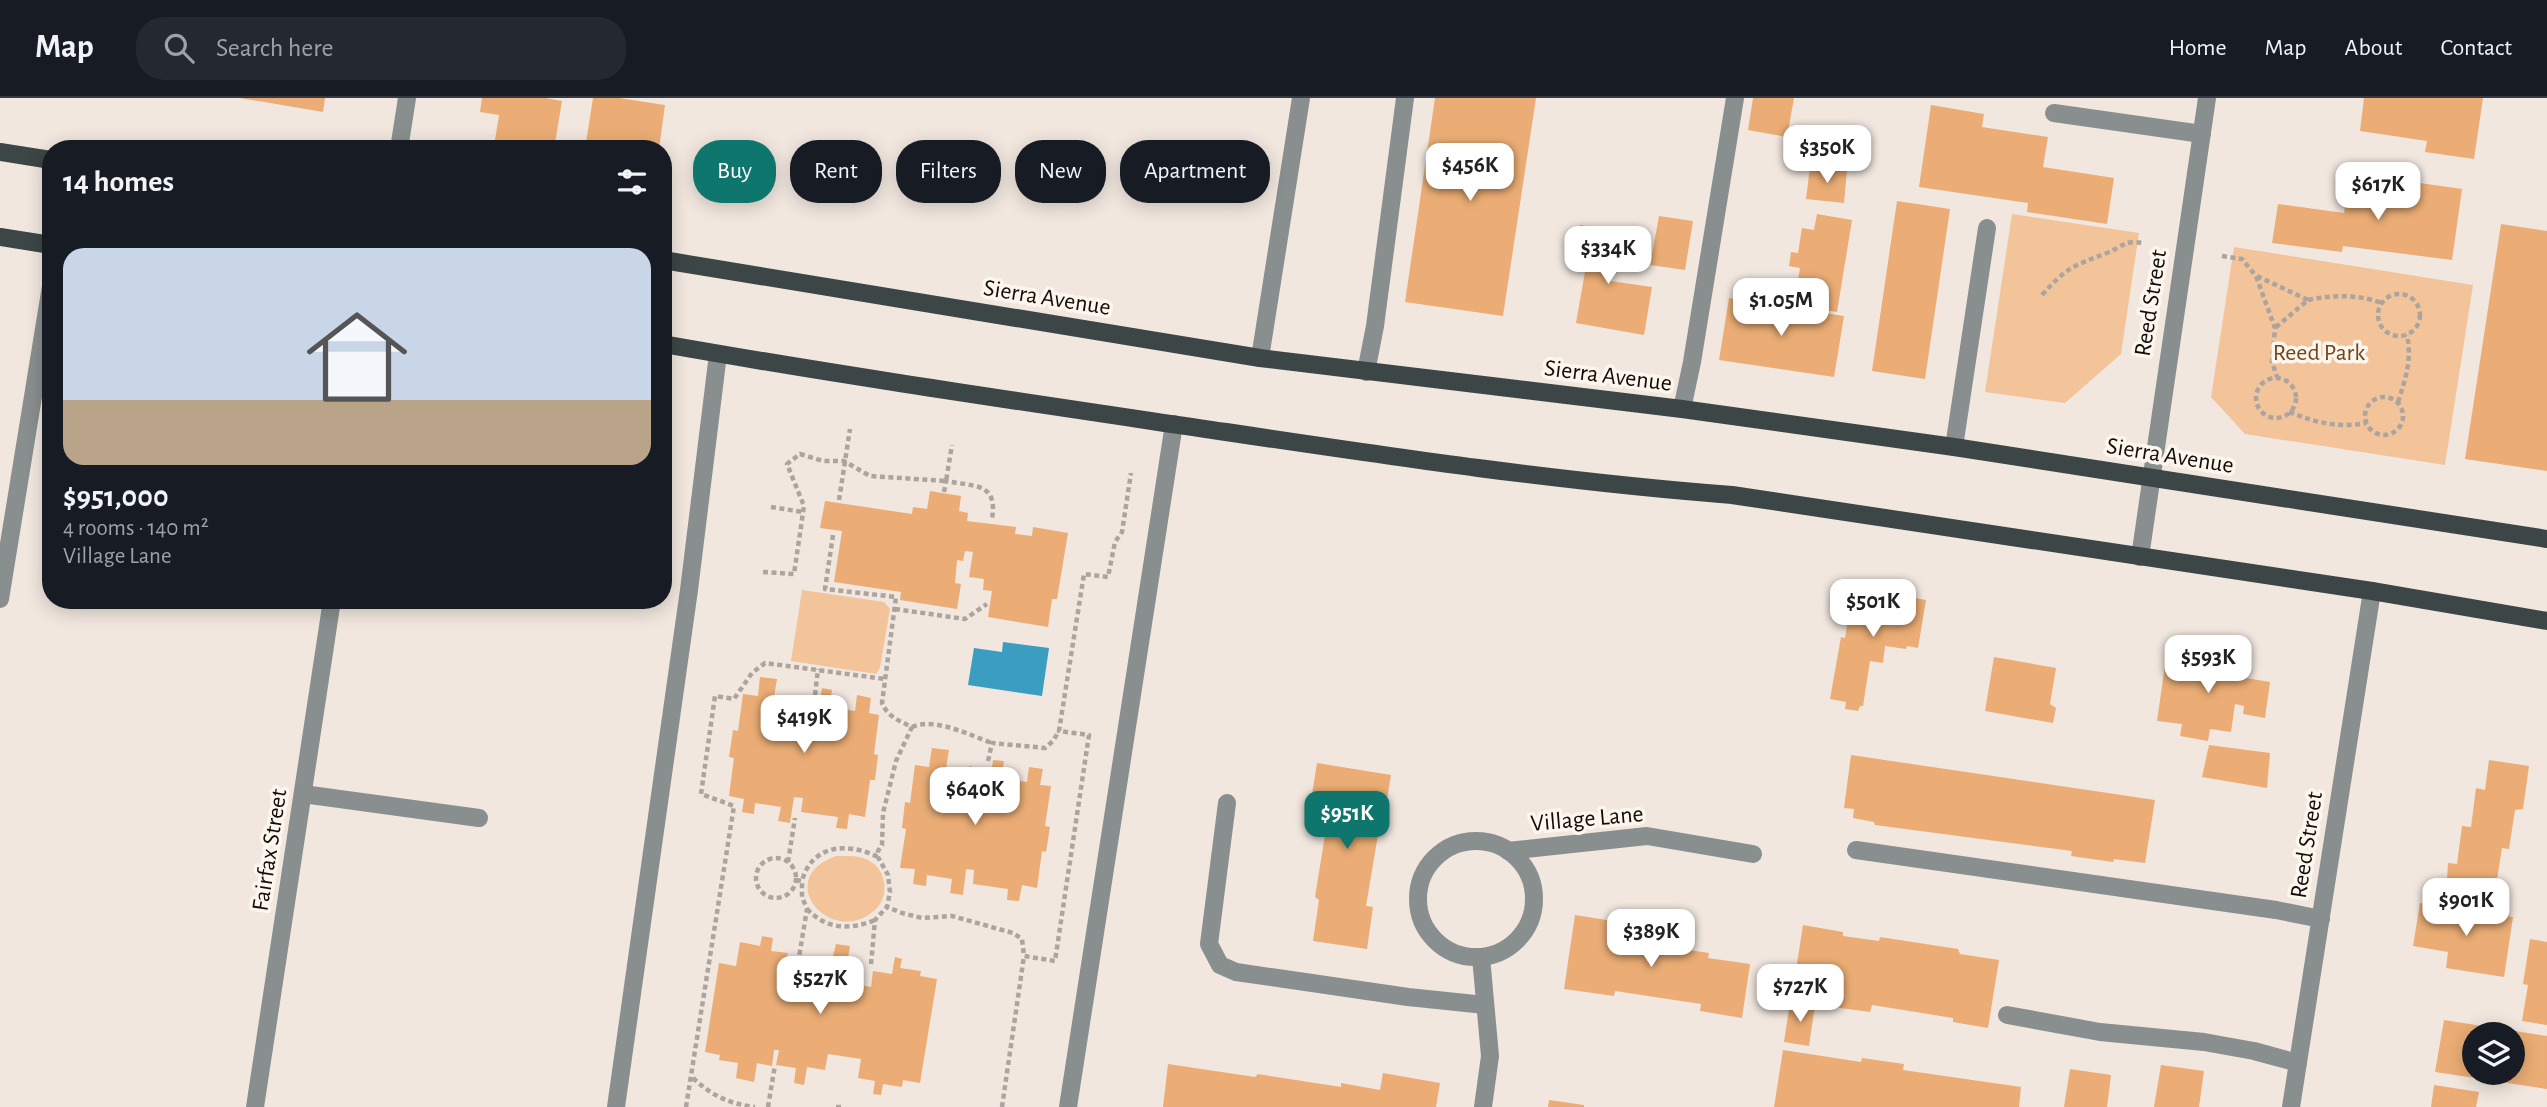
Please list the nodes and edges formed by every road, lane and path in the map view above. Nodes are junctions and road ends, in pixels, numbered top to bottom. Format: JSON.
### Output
{"nodes":[{"id":1,"x":407,"y":98,"type":"edge"},
{"id":2,"x":1301,"y":98,"type":"edge"},
{"id":3,"x":1405,"y":98,"type":"edge"},
{"id":4,"x":1735,"y":98,"type":"edge"},
{"id":5,"x":2207,"y":98,"type":"edge"},
{"id":6,"x":2054,"y":113,"type":"dead end"},
{"id":7,"x":2202,"y":134,"type":"junction"},
{"id":8,"x":400,"y":140,"type":"edge"},
{"id":9,"x":0,"y":152,"type":"edge"},
{"id":10,"x":42,"y":159,"type":"edge"},
{"id":11,"x":1987,"y":228,"type":"dead end"},
{"id":12,"x":0,"y":237,"type":"edge"},
{"id":13,"x":2143,"y":243,"type":"dead end"},
{"id":14,"x":42,"y":244,"type":"edge"},
{"id":15,"x":2222,"y":256,"type":"dead end"},
{"id":16,"x":672,"y":261,"type":"edge"},
{"id":17,"x":2256,"y":276,"type":"junction"},
{"id":18,"x":2042,"y":295,"type":"dead end"},
{"id":19,"x":2308,"y":300,"type":"junction"},
{"id":20,"x":2382,"y":303,"type":"junction"},
{"id":21,"x":2275,"y":328,"type":"junction"},
{"id":22,"x":2407,"y":335,"type":"junction"},
{"id":23,"x":42,"y":341,"type":"edge"},
{"id":24,"x":672,"y":346,"type":"edge"},
{"id":25,"x":718,"y":354,"type":"junction"},
{"id":26,"x":1260,"y":358,"type":"junction"},
{"id":27,"x":1366,"y":372,"type":"junction"},
{"id":28,"x":2277,"y":377,"type":"junction"},
{"id":29,"x":2398,"y":402,"type":"junction"},
{"id":30,"x":1682,"y":409,"type":"junction"},
{"id":31,"x":2289,"y":412,"type":"junction"},
{"id":32,"x":2366,"y":423,"type":"junction"},
{"id":33,"x":1174,"y":424,"type":"junction"},
{"id":34,"x":850,"y":429,"type":"dead end"},
{"id":35,"x":952,"y":445,"type":"dead end"},
{"id":36,"x":1954,"y":447,"type":"junction"},
{"id":37,"x":844,"y":461,"type":"junction"},
{"id":38,"x":1131,"y":473,"type":"dead end"},
{"id":39,"x":2151,"y":478,"type":"junction"},
{"id":40,"x":946,"y":481,"type":"junction"},
{"id":41,"x":944,"y":492,"type":"dead end"},
{"id":42,"x":839,"y":500,"type":"dead end"},
{"id":43,"x":771,"y":507,"type":"dead end"},
{"id":44,"x":803,"y":512,"type":"junction"},
{"id":45,"x":992,"y":519,"type":"dead end"},
{"id":46,"x":833,"y":535,"type":"dead end"},
{"id":47,"x":2547,"y":539,"type":"edge"},
{"id":48,"x":2140,"y":558,"type":"junction"},
{"id":49,"x":763,"y":572,"type":"dead end"},
{"id":50,"x":2372,"y":592,"type":"junction"},
{"id":51,"x":0,"y":599,"type":"edge"},
{"id":52,"x":987,"y":604,"type":"dead end"},
{"id":53,"x":895,"y":608,"type":"junction"},
{"id":54,"x":331,"y":609,"type":"edge"},
{"id":55,"x":2547,"y":621,"type":"edge"},
{"id":56,"x":818,"y":669,"type":"junction"},
{"id":57,"x":885,"y":679,"type":"junction"},
{"id":58,"x":815,"y":695,"type":"dead end"},
{"id":59,"x":912,"y":727,"type":"junction"},
{"id":60,"x":1059,"y":731,"type":"junction"},
{"id":61,"x":992,"y":743,"type":"junction"},
{"id":62,"x":988,"y":761,"type":"dead end"},
{"id":63,"x":303,"y":793,"type":"junction"},
{"id":64,"x":1227,"y":803,"type":"dead end"},
{"id":65,"x":479,"y":818,"type":"dead end"},
{"id":66,"x":795,"y":818,"type":"dead end"},
{"id":67,"x":1856,"y":850,"type":"dead end"},
{"id":68,"x":1508,"y":851,"type":"junction"},
{"id":69,"x":1753,"y":854,"type":"dead end"},
{"id":70,"x":878,"y":858,"type":"junction"},
{"id":71,"x":788,"y":862,"type":"junction"},
{"id":72,"x":796,"y":880,"type":"junction"},
{"id":73,"x":802,"y":881,"type":"junction"},
{"id":74,"x":887,"y":906,"type":"junction"},
{"id":75,"x":807,"y":909,"type":"junction"},
{"id":76,"x":2321,"y":919,"type":"junction"},
{"id":77,"x":875,"y":920,"type":"junction"},
{"id":78,"x":1024,"y":956,"type":"junction"},
{"id":79,"x":1481,"y":957,"type":"junction"},
{"id":80,"x":798,"y":963,"type":"dead end"},
{"id":81,"x":871,"y":964,"type":"dead end"},
{"id":82,"x":1485,"y":1004,"type":"junction"},
{"id":83,"x":2007,"y":1015,"type":"dead end"},
{"id":84,"x":2298,"y":1063,"type":"junction"},
{"id":85,"x":775,"y":1065,"type":"dead end"},
{"id":86,"x":693,"y":1077,"type":"junction"},
{"id":87,"x":256,"y":1107,"type":"edge"},
{"id":88,"x":616,"y":1107,"type":"edge"},
{"id":89,"x":687,"y":1107,"type":"edge"},
{"id":90,"x":755,"y":1107,"type":"edge"},
{"id":91,"x":768,"y":1107,"type":"edge"},
{"id":92,"x":836,"y":1107,"type":"edge"},
{"id":93,"x":842,"y":1107,"type":"edge"},
{"id":94,"x":1002,"y":1107,"type":"edge"},
{"id":95,"x":1068,"y":1107,"type":"edge"},
{"id":96,"x":1483,"y":1107,"type":"edge"},
{"id":97,"x":2291,"y":1107,"type":"edge"}],
"edges":[{"from":1,"to":8,"type":"street"},
{"from":2,"to":26,"type":"street"},
{"from":3,"to":27,"type":"street"},
{"from":4,"to":30,"type":"street"},
{"from":5,"to":7,"type":"street","name":"Reed Street"},
{"from":6,"to":7,"type":"street"},
{"from":7,"to":39,"type":"street","name":"Reed Street"},
{"from":9,"to":10,"type":"main road"},
{"from":11,"to":36,"type":"street"},
{"from":12,"to":14,"type":"main road"},
{"from":13,"to":18,"type":"path"},
{"from":15,"to":17,"type":"path"},
{"from":16,"to":26,"type":"main road","name":"Sierra Avenue"},
{"from":17,"to":19,"type":"path"},
{"from":17,"to":21,"type":"path"},
{"from":19,"to":20,"type":"path"},
{"from":19,"to":21,"type":"path"},
{"from":20,"to":22,"type":"path"},
{"from":20,"to":22,"type":"path"},
{"from":21,"to":28,"type":"path"},
{"from":22,"to":29,"type":"path"},
{"from":23,"to":51,"type":"street"},
{"from":24,"to":25,"type":"main road"},
{"from":25,"to":33,"type":"main road"},
{"from":25,"to":88,"type":"street"},
{"from":26,"to":27,"type":"main road","name":"Sierra Avenue"},
{"from":27,"to":30,"type":"main road","name":"Sierra Avenue"},
{"from":28,"to":31,"type":"path"},
{"from":28,"to":31,"type":"path"},
{"from":29,"to":32,"type":"path"},
{"from":29,"to":32,"type":"path"},
{"from":30,"to":36,"type":"main road","name":"Sierra Avenue"},
{"from":31,"to":32,"type":"path"},
{"from":33,"to":48,"type":"main road"},
{"from":33,"to":95,"type":"street"},
{"from":34,"to":37,"type":"path"},
{"from":35,"to":40,"type":"path"},
{"from":36,"to":39,"type":"main road","name":"Sierra Avenue"},
{"from":37,"to":40,"type":"path"},
{"from":37,"to":42,"type":"path"},
{"from":37,"to":44,"type":"path"},
{"from":38,"to":60,"type":"path"},
{"from":39,"to":47,"type":"main road","name":"Sierra Avenue"},
{"from":39,"to":48,"type":"street","name":"Reed Street"},
{"from":40,"to":41,"type":"path"},
{"from":40,"to":45,"type":"path"},
{"from":43,"to":44,"type":"path"},
{"from":44,"to":49,"type":"path"},
{"from":46,"to":53,"type":"path"},
{"from":48,"to":50,"type":"main road"},
{"from":50,"to":55,"type":"main road"},
{"from":50,"to":76,"type":"street","name":"Reed Street"},
{"from":52,"to":53,"type":"path"},
{"from":53,"to":57,"type":"path"},
{"from":54,"to":63,"type":"street","name":"Fairfax Street"},
{"from":56,"to":57,"type":"path"},
{"from":56,"to":58,"type":"path"},
{"from":56,"to":86,"type":"path"},
{"from":57,"to":59,"type":"path"},
{"from":59,"to":61,"type":"path"},
{"from":59,"to":70,"type":"path"},
{"from":60,"to":61,"type":"path"},
{"from":60,"to":78,"type":"path"},
{"from":61,"to":62,"type":"path"},
{"from":63,"to":65,"type":"street"},
{"from":63,"to":87,"type":"street","name":"Fairfax Street"},
{"from":64,"to":82,"type":"street"},
{"from":66,"to":71,"type":"path"},
{"from":67,"to":76,"type":"street"},
{"from":68,"to":69,"type":"street","name":"Village Lane"},
{"from":68,"to":79,"type":"street"},
{"from":68,"to":79,"type":"street"},
{"from":70,"to":73,"type":"path"},
{"from":70,"to":74,"type":"path"},
{"from":71,"to":72,"type":"path"},
{"from":71,"to":72,"type":"path"},
{"from":72,"to":73,"type":"path"},
{"from":73,"to":75,"type":"path"},
{"from":74,"to":77,"type":"path"},
{"from":74,"to":78,"type":"path"},
{"from":75,"to":77,"type":"path"},
{"from":75,"to":80,"type":"path"},
{"from":76,"to":84,"type":"street","name":"Reed Street"},
{"from":77,"to":81,"type":"path"},
{"from":78,"to":94,"type":"path"},
{"from":79,"to":82,"type":"street"},
{"from":82,"to":96,"type":"street"},
{"from":83,"to":84,"type":"street"},
{"from":84,"to":97,"type":"street","name":"Reed Street"},
{"from":85,"to":91,"type":"path"},
{"from":86,"to":89,"type":"path"},
{"from":86,"to":90,"type":"path"},
{"from":92,"to":93,"type":"path"}]}
